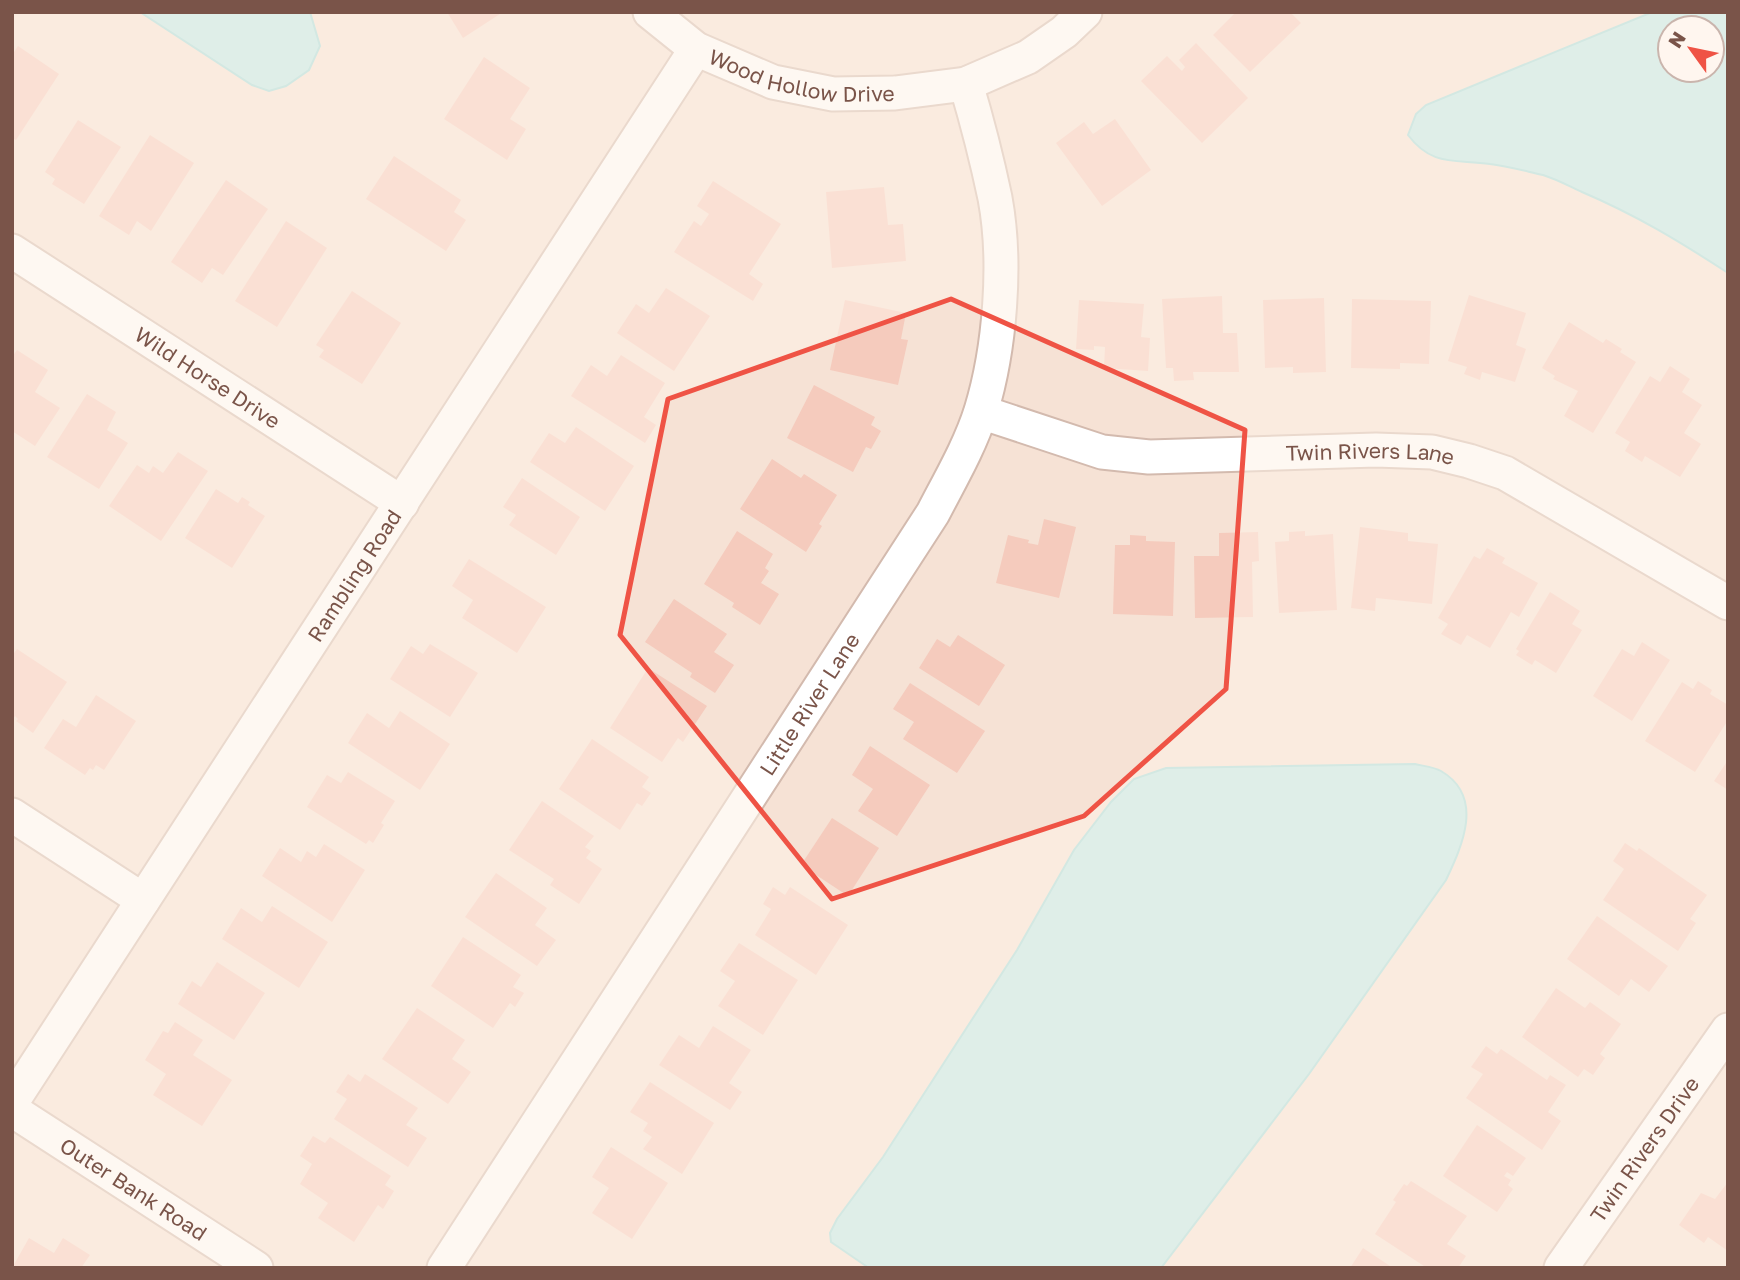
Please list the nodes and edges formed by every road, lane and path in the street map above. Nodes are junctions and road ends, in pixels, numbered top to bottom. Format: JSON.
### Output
{"nodes":[{"id":1,"x":650,"y":12,"type":"edge"},
{"id":2,"x":1085,"y":12,"type":"edge"},
{"id":3,"x":696,"y":49,"type":"junction"},
{"id":4,"x":966,"y":84,"type":"junction"},
{"id":5,"x":12,"y":251,"type":"edge"},
{"id":6,"x":981,"y":412,"type":"junction"},
{"id":7,"x":402,"y":503,"type":"junction"},
{"id":8,"x":1728,"y":603,"type":"edge"},
{"id":9,"x":12,"y":815,"type":"edge"},
{"id":10,"x":144,"y":900,"type":"junction"},
{"id":11,"x":1728,"y":1030,"type":"edge"},
{"id":12,"x":12,"y":1102,"type":"edge"},
{"id":13,"x":12,"y":1111,"type":"edge"},
{"id":14,"x":256,"y":1268,"type":"edge"},
{"id":15,"x":443,"y":1268,"type":"edge"},
{"id":16,"x":1561,"y":1268,"type":"edge"}],
"edges":[{"from":1,"to":3,"type":"street","name":"Wood Hollow Drive"},
{"from":2,"to":4,"type":"street","name":"Wood Hollow Drive"},
{"from":3,"to":4,"type":"street","name":"Wood Hollow Drive"},
{"from":3,"to":7,"type":"street","name":"Rambling Road"},
{"from":4,"to":6,"type":"street","name":"Little River Lane"},
{"from":5,"to":7,"type":"street","name":"Wild Horse Drive"},
{"from":6,"to":8,"type":"street","name":"Twin Rivers Lane"},
{"from":6,"to":15,"type":"street","name":"Little River Lane"},
{"from":7,"to":10,"type":"street","name":"Rambling Road"},
{"from":9,"to":10,"type":"street"},
{"from":10,"to":12,"type":"street","name":"Rambling Road"},
{"from":11,"to":16,"type":"street","name":"Twin Rivers Drive"},
{"from":13,"to":14,"type":"street","name":"Outer Bank Road"}]}
